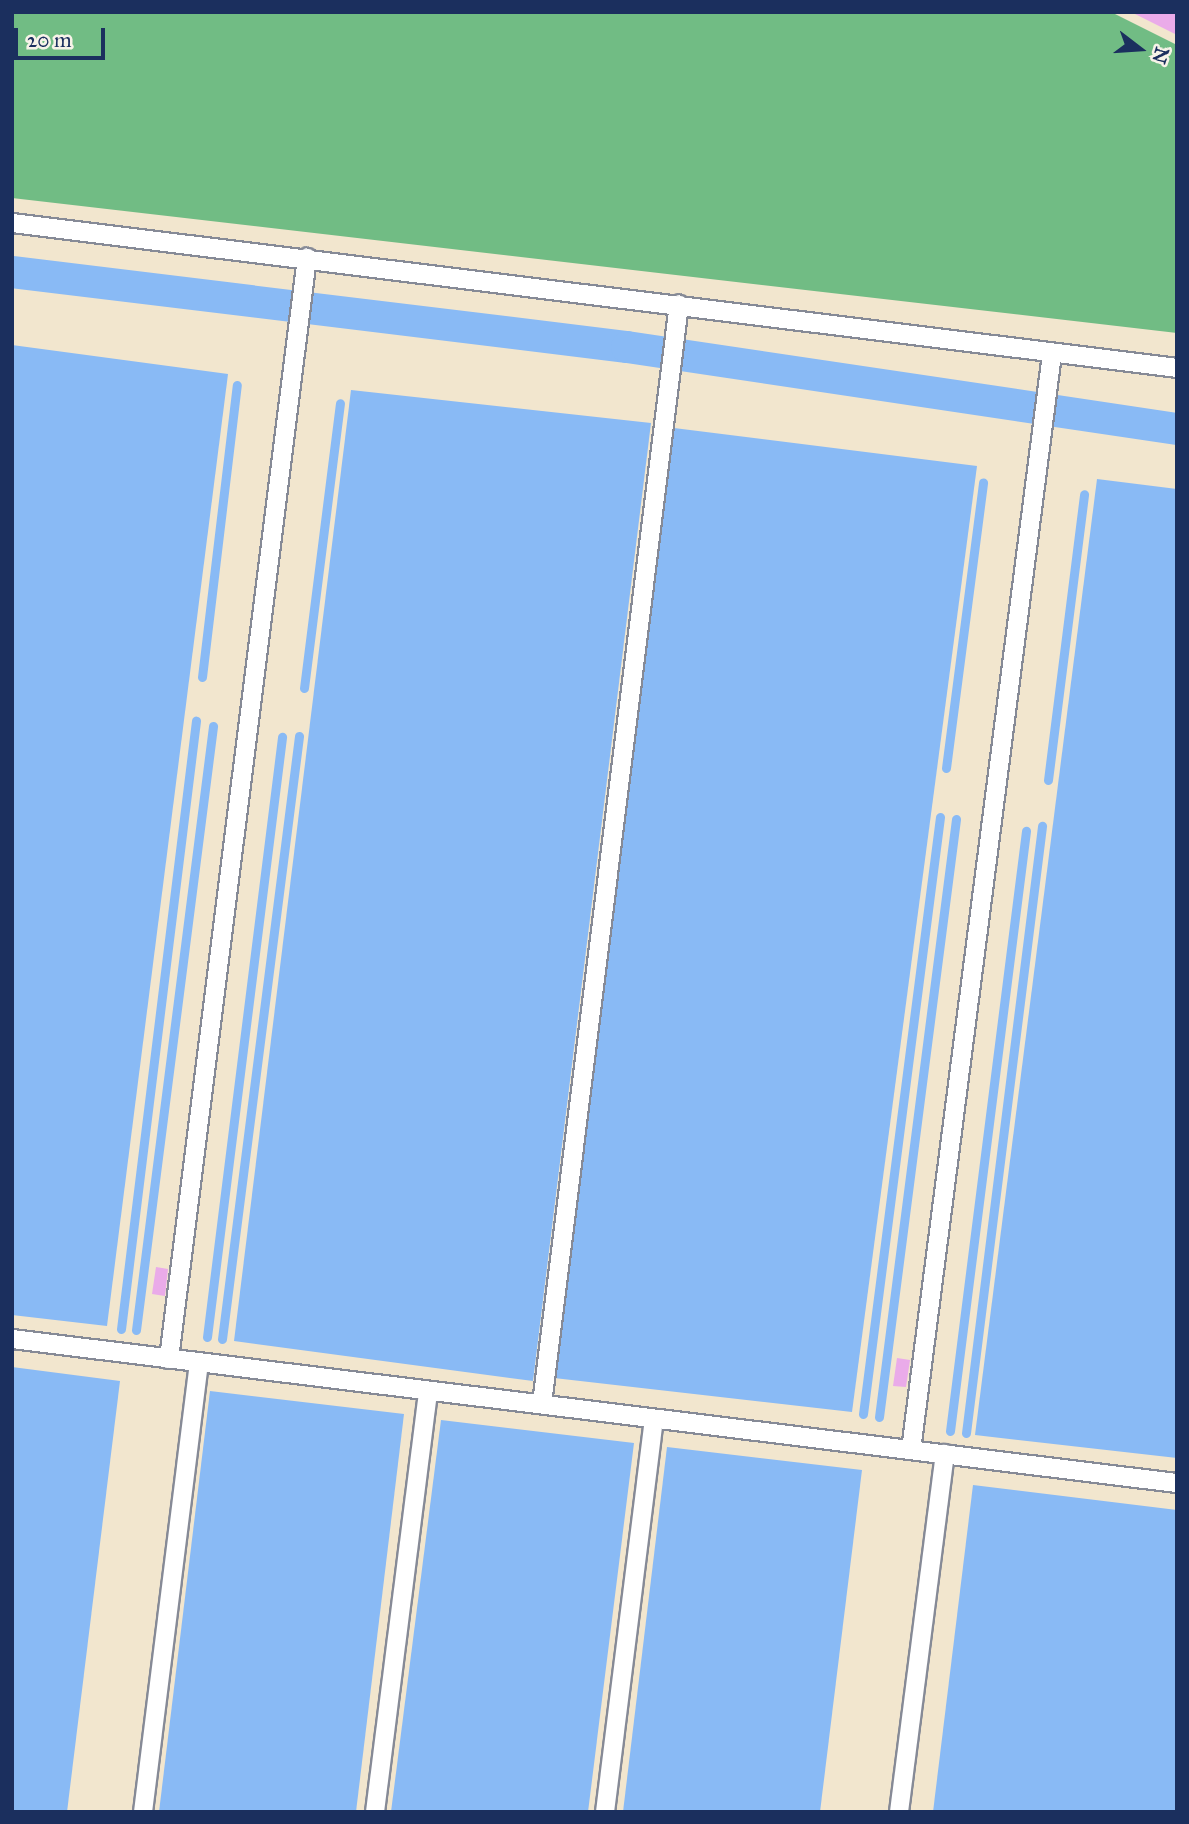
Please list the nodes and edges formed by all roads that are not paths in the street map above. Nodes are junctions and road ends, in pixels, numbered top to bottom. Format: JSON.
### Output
{"nodes":[{"id":1,"x":12,"y":223,"type":"edge"},
{"id":2,"x":307,"y":258,"type":"junction"},
{"id":3,"x":679,"y":304,"type":"junction"},
{"id":4,"x":1052,"y":354,"type":"junction"},
{"id":5,"x":1177,"y":368,"type":"edge"},
{"id":6,"x":12,"y":1339,"type":"edge"},
{"id":7,"x":169,"y":1359,"type":"junction"},
{"id":8,"x":199,"y":1362,"type":"junction"},
{"id":9,"x":428,"y":1391,"type":"junction"},
{"id":10,"x":542,"y":1404,"type":"junction"},
{"id":11,"x":654,"y":1419,"type":"junction"},
{"id":12,"x":911,"y":1450,"type":"junction"},
{"id":13,"x":945,"y":1454,"type":"junction"},
{"id":14,"x":1177,"y":1483,"type":"edge"},
{"id":15,"x":142,"y":1812,"type":"edge"},
{"id":16,"x":375,"y":1812,"type":"edge"},
{"id":17,"x":605,"y":1812,"type":"edge"},
{"id":18,"x":899,"y":1812,"type":"edge"}],
"edges":[{"from":1,"to":2,"type":"lane"},
{"from":2,"to":3,"type":"lane"},
{"from":2,"to":7,"type":"lane"},
{"from":3,"to":4,"type":"lane"},
{"from":3,"to":10,"type":"lane"},
{"from":4,"to":5,"type":"lane"},
{"from":4,"to":12,"type":"lane"},
{"from":6,"to":7,"type":"lane"},
{"from":7,"to":8,"type":"lane"},
{"from":8,"to":9,"type":"lane"},
{"from":8,"to":15,"type":"lane"},
{"from":9,"to":10,"type":"lane"},
{"from":9,"to":16,"type":"lane"},
{"from":10,"to":11,"type":"lane"},
{"from":11,"to":12,"type":"lane"},
{"from":11,"to":17,"type":"lane"},
{"from":12,"to":13,"type":"lane"},
{"from":13,"to":14,"type":"lane"},
{"from":13,"to":18,"type":"lane"}]}
